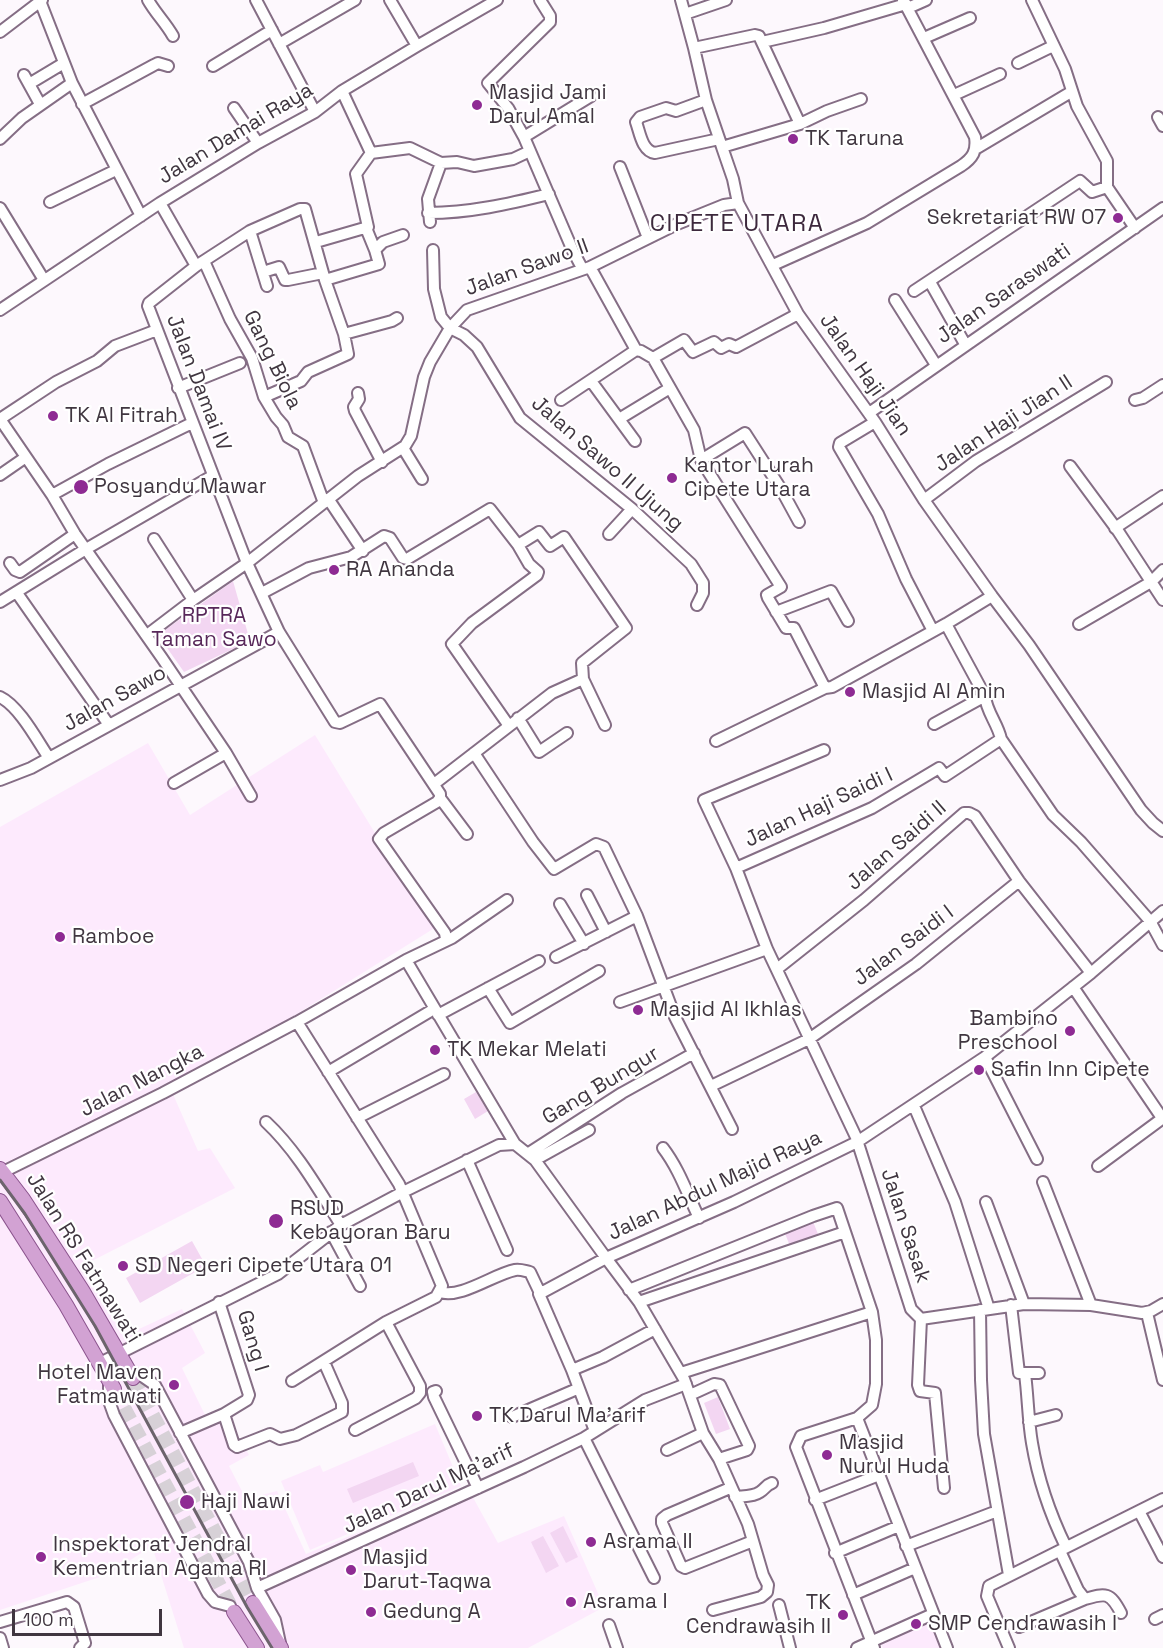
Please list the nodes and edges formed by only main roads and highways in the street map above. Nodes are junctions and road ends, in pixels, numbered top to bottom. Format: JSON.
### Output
{"nodes":[{"id":1,"x":2,"y":1171,"type":"edge"},
{"id":2,"x":0,"y":1201,"type":"edge"},
{"id":3,"x":131,"y":1374,"type":"tunnel mouth"},
{"id":4,"x":112,"y":1385,"type":"tunnel mouth"},
{"id":5,"x":253,"y":1603,"type":"tunnel mouth"},
{"id":6,"x":232,"y":1609,"type":"tunnel mouth"},
{"id":7,"x":256,"y":1648,"type":"edge"},
{"id":8,"x":281,"y":1648,"type":"edge"}],
"edges":[{"from":1,"to":3,"type":"main road","name":"Jalan RS Fatmawati"},
{"from":2,"to":4,"type":"main road","name":"Jalan RS Fatmawati"},
{"from":5,"to":8,"type":"main road","name":"Jalan RS Fatmawati"},
{"from":6,"to":7,"type":"main road","name":"Jalan RS Fatmawati"}]}
